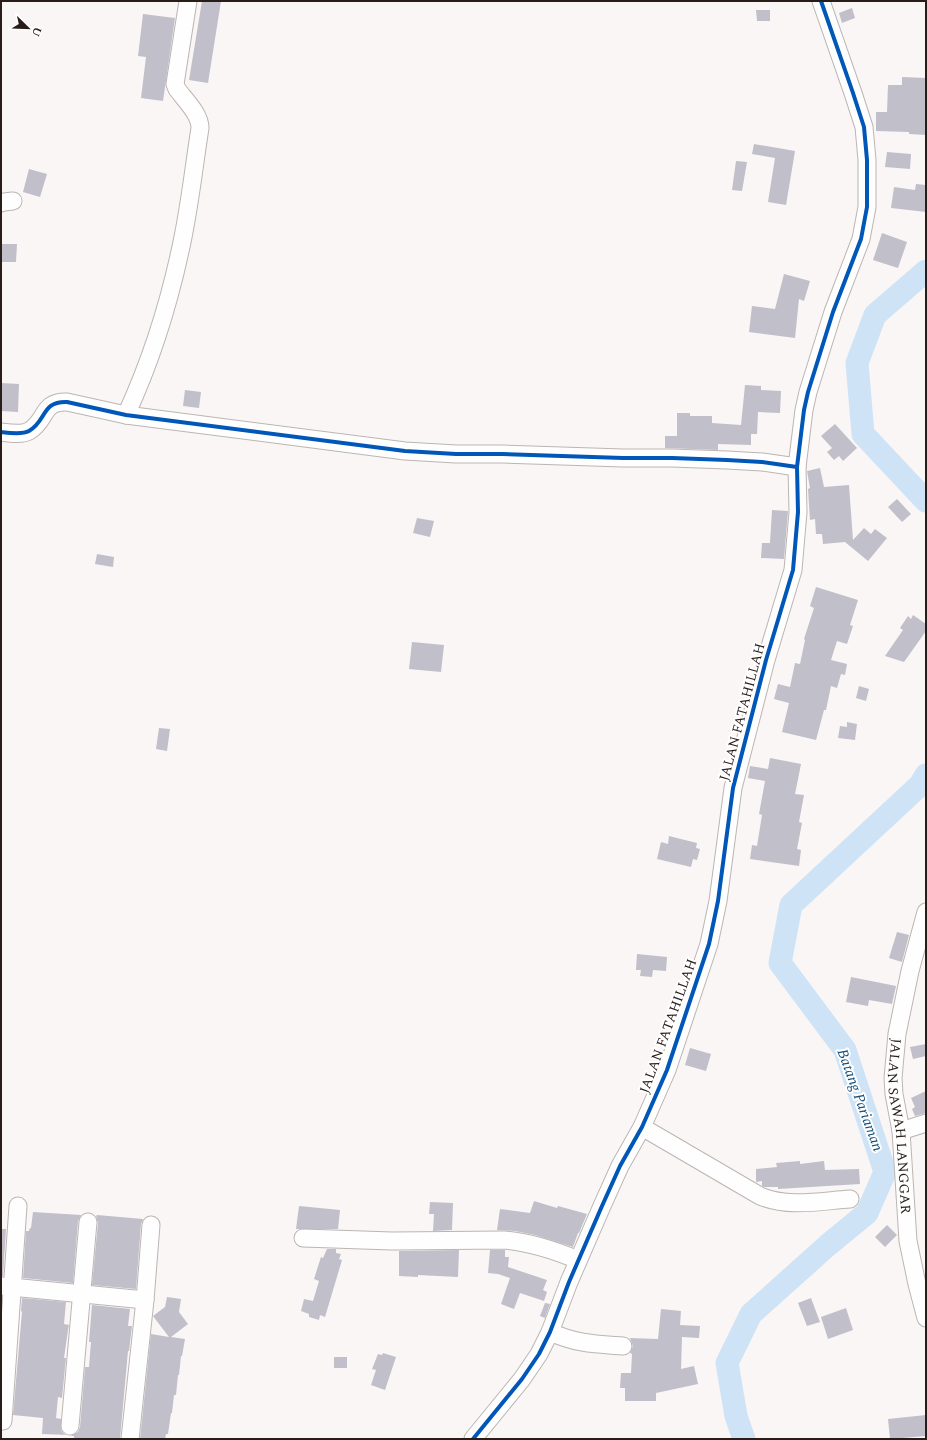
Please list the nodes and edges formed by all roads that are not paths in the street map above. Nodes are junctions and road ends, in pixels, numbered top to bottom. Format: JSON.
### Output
{"nodes":[{"id":1,"x":188,"y":1,"type":"edge"},
{"id":2,"x":821,"y":1,"type":"edge"},
{"id":3,"x":126,"y":415,"type":"junction"},
{"id":4,"x":1,"y":432,"type":"edge"},
{"id":5,"x":797,"y":467,"type":"junction"},
{"id":6,"x":926,"y":912,"type":"edge"},
{"id":7,"x":926,"y":1123,"type":"edge"},
{"id":8,"x":642,"y":1127,"type":"junction"},
{"id":9,"x":901,"y":1131,"type":"junction"},
{"id":10,"x":850,"y":1199,"type":"dead end"},
{"id":11,"x":18,"y":1206,"type":"dead end"},
{"id":12,"x":88,"y":1222,"type":"dead end"},
{"id":13,"x":151,"y":1225,"type":"dead end"},
{"id":14,"x":303,"y":1238,"type":"dead end"},
{"id":15,"x":578,"y":1260,"type":"junction"},
{"id":16,"x":7,"y":1287,"type":"edge"},
{"id":17,"x":82,"y":1294,"type":"junction"},
{"id":18,"x":145,"y":1300,"type":"junction"},
{"id":19,"x":926,"y":1318,"type":"edge"},
{"id":20,"x":550,"y":1332,"type":"junction"},
{"id":21,"x":623,"y":1346,"type":"dead end"},
{"id":22,"x":3,"y":1421,"type":"dead end"},
{"id":23,"x":70,"y":1426,"type":"dead end"},
{"id":24,"x":130,"y":1439,"type":"edge"},
{"id":25,"x":473,"y":1439,"type":"edge"}],
"edges":[{"from":1,"to":3,"type":"street"},
{"from":2,"to":5,"type":"street","name":"JALAN FATAHILLAH"},
{"from":3,"to":4,"type":"street"},
{"from":3,"to":5,"type":"street"},
{"from":5,"to":8,"type":"street","name":"JALAN FATAHILLAH"},
{"from":6,"to":9,"type":"street","name":"JALAN SAWAH LANGGAR"},
{"from":7,"to":9,"type":"street"},
{"from":8,"to":10,"type":"street"},
{"from":8,"to":15,"type":"street","name":"JALAN FATAHILLAH"},
{"from":9,"to":19,"type":"street","name":"JALAN SAWAH LANGGAR"},
{"from":11,"to":16,"type":"street"},
{"from":12,"to":17,"type":"street"},
{"from":13,"to":18,"type":"street"},
{"from":14,"to":15,"type":"street"},
{"from":15,"to":20,"type":"street","name":"JALAN FATAHILLAH"},
{"from":16,"to":17,"type":"street"},
{"from":16,"to":22,"type":"street"},
{"from":17,"to":18,"type":"street"},
{"from":17,"to":23,"type":"street"},
{"from":18,"to":24,"type":"street"},
{"from":20,"to":21,"type":"street"},
{"from":20,"to":25,"type":"street","name":"JALAN FATAHILLAH"}]}
